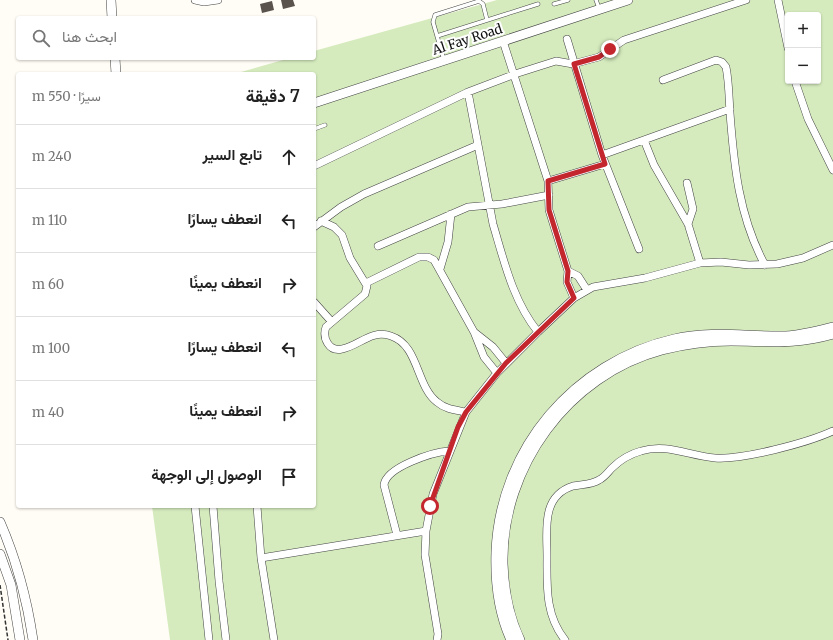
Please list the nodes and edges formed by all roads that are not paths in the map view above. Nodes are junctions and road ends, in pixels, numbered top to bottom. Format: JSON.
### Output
{"nodes":[{"id":1,"x":111,"y":0,"type":"edge"},
{"id":2,"x":195,"y":0,"type":"edge"},
{"id":3,"x":218,"y":0,"type":"edge"},
{"id":4,"x":568,"y":0,"type":"edge"},
{"id":5,"x":596,"y":0,"type":"edge"},
{"id":6,"x":628,"y":0,"type":"edge"},
{"id":7,"x":746,"y":0,"type":"edge"},
{"id":8,"x":778,"y":0,"type":"edge"},
{"id":9,"x":538,"y":4,"type":"dead end"},
{"id":10,"x":554,"y":4,"type":"dead end"},
{"id":11,"x":599,"y":10,"type":"junction"},
{"id":12,"x":112,"y":16,"type":"edge"},
{"id":13,"x":487,"y":20,"type":"junction"},
{"id":14,"x":785,"y":34,"type":"edge"},
{"id":15,"x":437,"y":36,"type":"junction"},
{"id":16,"x":567,"y":39,"type":"dead end"},
{"id":17,"x":503,"y":41,"type":"junction"},
{"id":18,"x":115,"y":60,"type":"edge"},
{"id":19,"x":444,"y":60,"type":"junction"},
{"id":20,"x":574,"y":64,"type":"junction"},
{"id":21,"x":116,"y":72,"type":"edge"},
{"id":22,"x":515,"y":74,"type":"junction"},
{"id":23,"x":663,"y":80,"type":"dead end"},
{"id":24,"x":796,"y":84,"type":"edge"},
{"id":25,"x":468,"y":92,"type":"junction"},
{"id":26,"x":316,"y":102,"type":"edge"},
{"id":27,"x":730,"y":109,"type":"junction"},
{"id":28,"x":325,"y":125,"type":"dead end"},
{"id":29,"x":316,"y":128,"type":"edge"},
{"id":30,"x":644,"y":140,"type":"junction"},
{"id":31,"x":478,"y":145,"type":"junction"},
{"id":32,"x":602,"y":155,"type":"junction"},
{"id":33,"x":605,"y":164,"type":"junction"},
{"id":34,"x":316,"y":165,"type":"edge"},
{"id":35,"x":833,"y":170,"type":"edge"},
{"id":36,"x":548,"y":181,"type":"junction"},
{"id":37,"x":687,"y":183,"type":"dead end"},
{"id":38,"x":549,"y":196,"type":"junction"},
{"id":39,"x":489,"y":206,"type":"junction"},
{"id":40,"x":451,"y":214,"type":"junction"},
{"id":41,"x":321,"y":221,"type":"junction"},
{"id":42,"x":688,"y":224,"type":"junction"},
{"id":43,"x":316,"y":225,"type":"edge"},
{"id":44,"x":833,"y":245,"type":"edge"},
{"id":45,"x":378,"y":246,"type":"dead end"},
{"id":46,"x":639,"y":249,"type":"dead end"},
{"id":47,"x":700,"y":262,"type":"junction"},
{"id":48,"x":765,"y":265,"type":"junction"},
{"id":49,"x":440,"y":269,"type":"junction"},
{"id":50,"x":568,"y":271,"type":"junction"},
{"id":51,"x":366,"y":283,"type":"junction"},
{"id":52,"x":587,"y":290,"type":"junction"},
{"id":53,"x":574,"y":298,"type":"junction"},
{"id":54,"x":316,"y":304,"type":"edge"},
{"id":55,"x":331,"y":321,"type":"junction"},
{"id":56,"x":833,"y":327,"type":"edge"},
{"id":57,"x":474,"y":332,"type":"junction"},
{"id":58,"x":538,"y":332,"type":"junction"},
{"id":59,"x":833,"y":334,"type":"edge"},
{"id":60,"x":506,"y":363,"type":"junction"},
{"id":61,"x":497,"y":373,"type":"junction"},
{"id":62,"x":466,"y":412,"type":"junction"},
{"id":63,"x":833,"y":431,"type":"edge"},
{"id":64,"x":449,"y":451,"type":"junction"},
{"id":65,"x":195,"y":508,"type":"edge"},
{"id":66,"x":213,"y":508,"type":"edge"},
{"id":67,"x":257,"y":508,"type":"edge"},
{"id":68,"x":0,"y":522,"type":"edge"},
{"id":69,"x":426,"y":531,"type":"junction"},
{"id":70,"x":397,"y":535,"type":"junction"},
{"id":71,"x":0,"y":554,"type":"edge"},
{"id":72,"x":261,"y":558,"type":"junction"},
{"id":73,"x":20,"y":640,"type":"edge"},
{"id":74,"x":32,"y":640,"type":"edge"},
{"id":75,"x":208,"y":640,"type":"edge"},
{"id":76,"x":226,"y":640,"type":"edge"},
{"id":77,"x":274,"y":640,"type":"edge"},
{"id":78,"x":438,"y":640,"type":"edge"},
{"id":79,"x":511,"y":640,"type":"edge"},
{"id":80,"x":520,"y":640,"type":"edge"},
{"id":81,"x":565,"y":640,"type":"edge"}],
"edges":[{"from":1,"to":12,"type":"street"},
{"from":2,"to":3,"type":"street"},
{"from":4,"to":10,"type":"lane"},
{"from":5,"to":11,"type":"lane"},
{"from":6,"to":11,"type":"street","name":"Al Fay Road"},
{"from":7,"to":20,"type":"street"},
{"from":8,"to":14,"type":"street"},
{"from":9,"to":13,"type":"lane"},
{"from":11,"to":17,"type":"street","name":"Al Fay Road"},
{"from":13,"to":15,"type":"lane"},
{"from":13,"to":15,"type":"lane"},
{"from":15,"to":19,"type":"lane"},
{"from":16,"to":20,"type":"street"},
{"from":17,"to":19,"type":"street","name":"Al Fay Road"},
{"from":17,"to":22,"type":"street"},
{"from":18,"to":21,"type":"street"},
{"from":19,"to":26,"type":"street","name":"Al Fay Road"},
{"from":20,"to":22,"type":"street"},
{"from":20,"to":32,"type":"street"},
{"from":22,"to":25,"type":"street"},
{"from":22,"to":36,"type":"street"},
{"from":23,"to":27,"type":"street"},
{"from":24,"to":35,"type":"street"},
{"from":25,"to":31,"type":"street"},
{"from":25,"to":34,"type":"street"},
{"from":27,"to":30,"type":"street"},
{"from":27,"to":48,"type":"street"},
{"from":28,"to":29,"type":"lane"},
{"from":30,"to":32,"type":"street"},
{"from":30,"to":42,"type":"street"},
{"from":31,"to":39,"type":"street"},
{"from":31,"to":41,"type":"street"},
{"from":32,"to":33,"type":"street"},
{"from":33,"to":36,"type":"street"},
{"from":33,"to":46,"type":"street"},
{"from":36,"to":38,"type":"street"},
{"from":37,"to":42,"type":"street"},
{"from":38,"to":39,"type":"street"},
{"from":38,"to":50,"type":"street"},
{"from":39,"to":40,"type":"street"},
{"from":39,"to":58,"type":"street"},
{"from":40,"to":45,"type":"street"},
{"from":40,"to":49,"type":"street"},
{"from":41,"to":43,"type":"street"},
{"from":41,"to":51,"type":"street"},
{"from":42,"to":47,"type":"street"},
{"from":44,"to":48,"type":"street"},
{"from":47,"to":48,"type":"street"},
{"from":47,"to":52,"type":"street"},
{"from":49,"to":51,"type":"street"},
{"from":49,"to":57,"type":"street"},
{"from":50,"to":52,"type":"street"},
{"from":50,"to":53,"type":"street"},
{"from":51,"to":55,"type":"street"},
{"from":52,"to":53,"type":"street"},
{"from":53,"to":58,"type":"street"},
{"from":54,"to":55,"type":"street"},
{"from":55,"to":62,"type":"street"},
{"from":56,"to":79,"type":"street"},
{"from":57,"to":60,"type":"street"},
{"from":57,"to":61,"type":"street"},
{"from":58,"to":60,"type":"street"},
{"from":59,"to":80,"type":"street"},
{"from":60,"to":61,"type":"street"},
{"from":61,"to":62,"type":"street"},
{"from":62,"to":64,"type":"street"},
{"from":63,"to":81,"type":"street"},
{"from":64,"to":69,"type":"street"},
{"from":64,"to":70,"type":"street"},
{"from":65,"to":75,"type":"street"},
{"from":66,"to":76,"type":"street"},
{"from":67,"to":72,"type":"street"},
{"from":68,"to":74,"type":"street"},
{"from":69,"to":70,"type":"street"},
{"from":69,"to":78,"type":"street"},
{"from":70,"to":72,"type":"street"},
{"from":71,"to":73,"type":"street"},
{"from":72,"to":77,"type":"street"}]}
